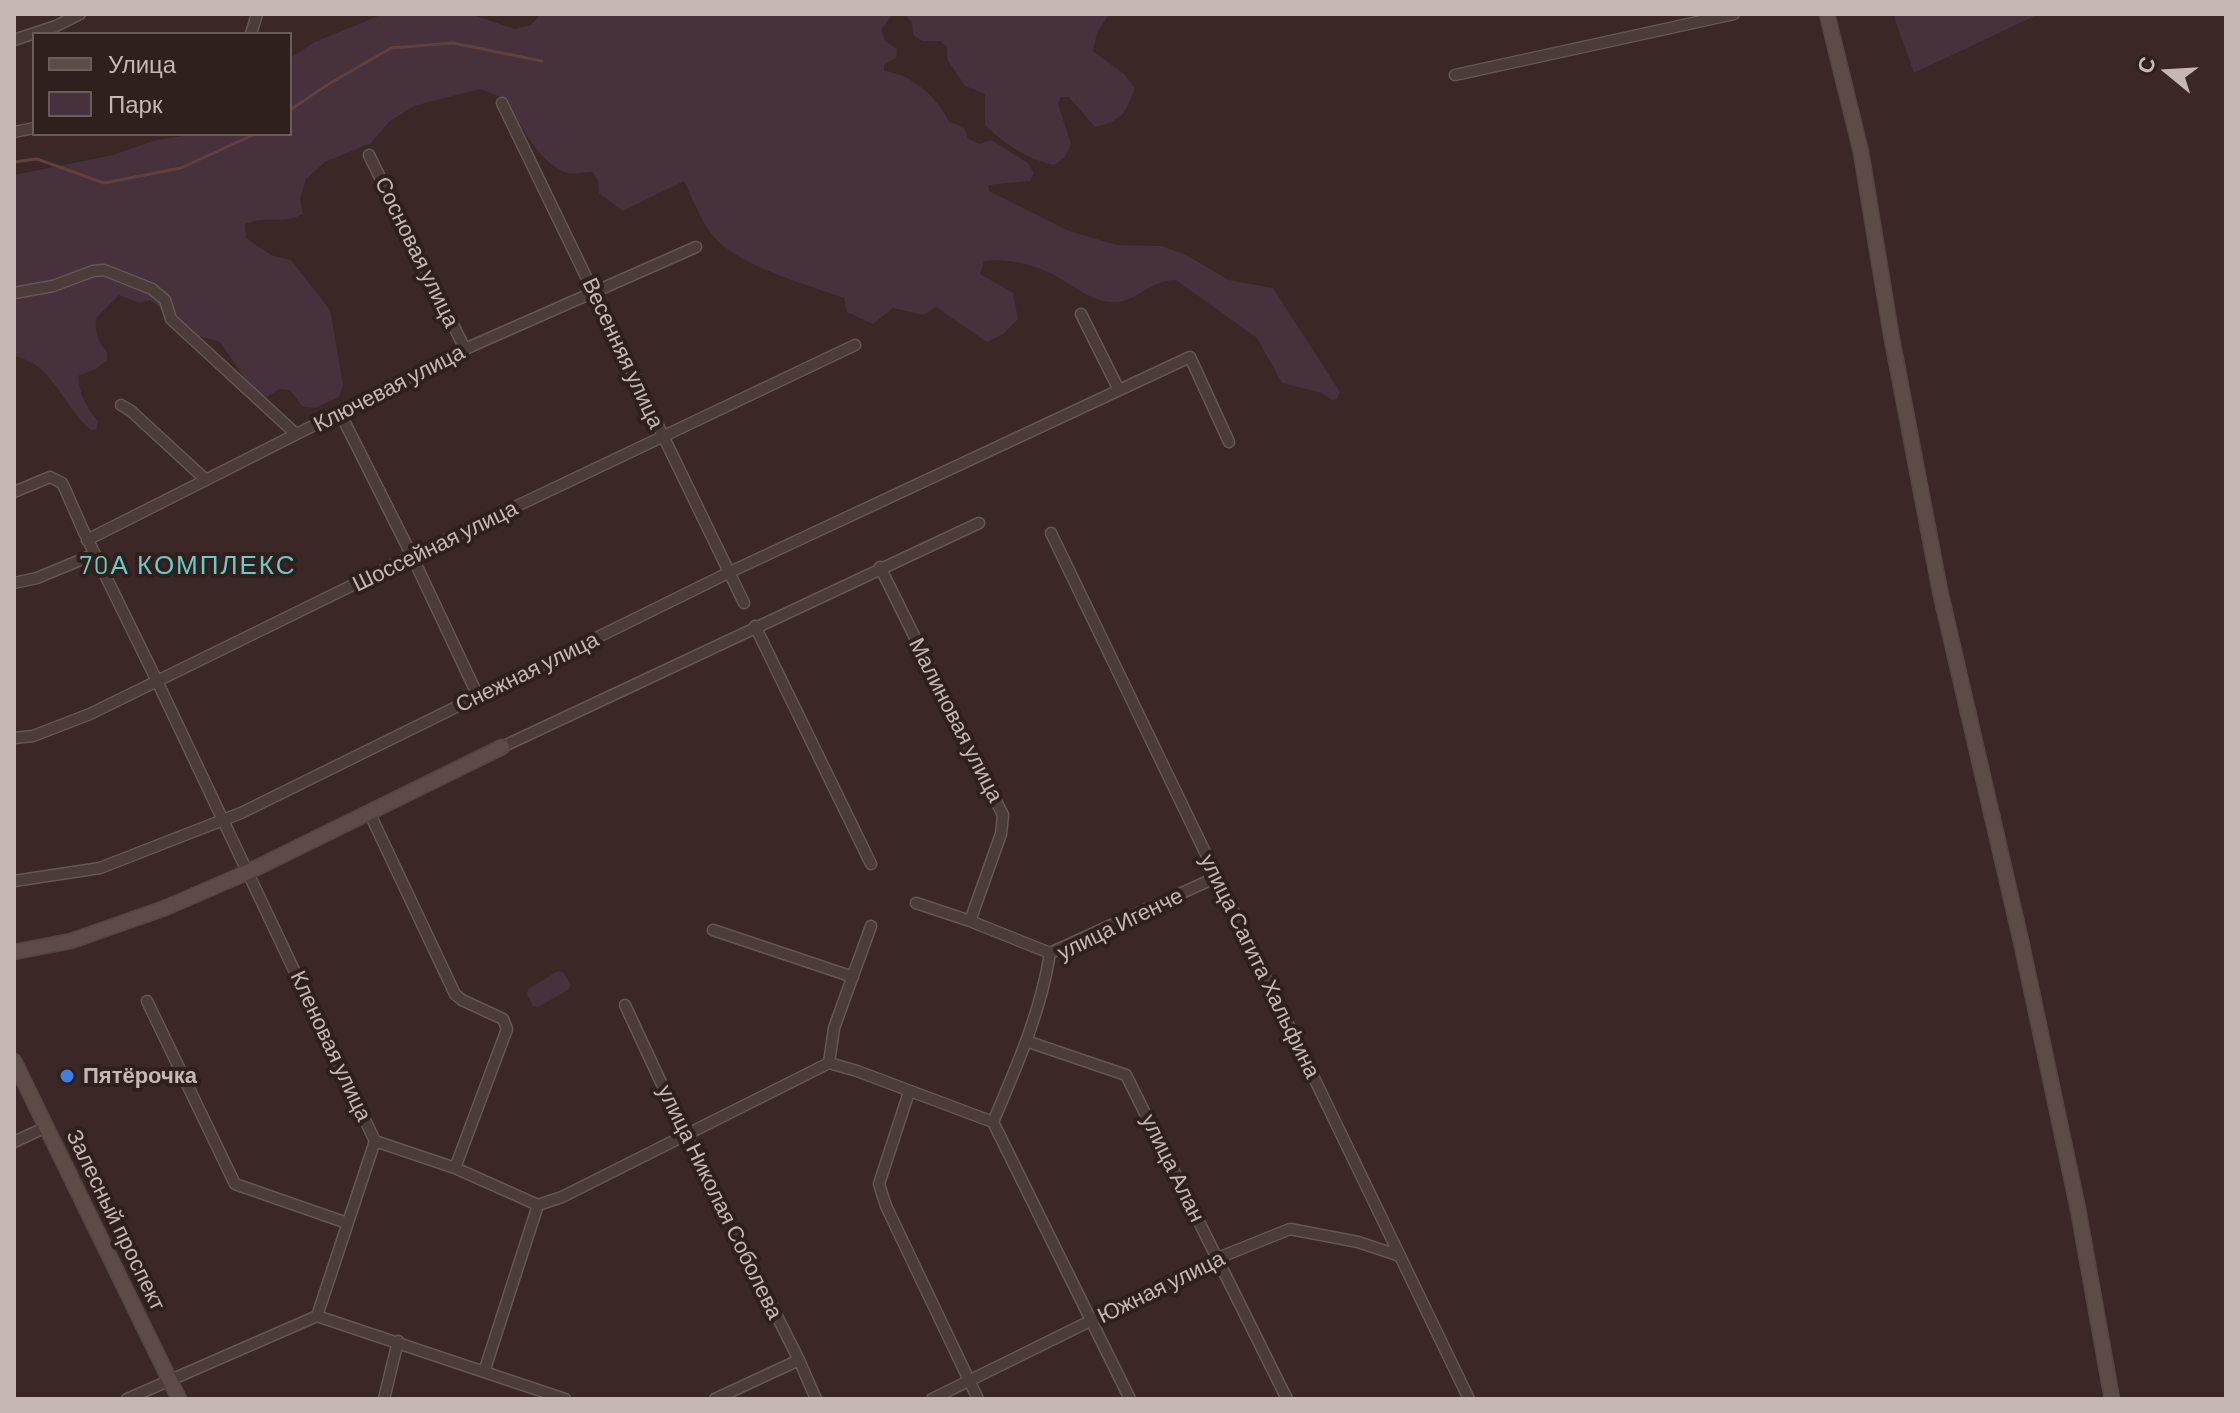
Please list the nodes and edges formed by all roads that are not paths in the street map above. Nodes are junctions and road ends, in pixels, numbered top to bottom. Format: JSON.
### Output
{"nodes":[{"id":1,"x":80,"y":14,"type":"edge"},
{"id":2,"x":1734,"y":14,"type":"edge"},
{"id":3,"x":1827,"y":14,"type":"edge"},
{"id":4,"x":38,"y":32,"type":"edge"},
{"id":5,"x":1455,"y":75,"type":"dead end"},
{"id":6,"x":502,"y":103,"type":"dead end"},
{"id":7,"x":369,"y":155,"type":"dead end"},
{"id":8,"x":696,"y":247,"type":"dead end"},
{"id":9,"x":594,"y":291,"type":"junction"},
{"id":10,"x":14,"y":293,"type":"edge"},
{"id":11,"x":1081,"y":314,"type":"dead end"},
{"id":12,"x":855,"y":345,"type":"dead end"},
{"id":13,"x":465,"y":349,"type":"junction"},
{"id":14,"x":1119,"y":390,"type":"junction"},
{"id":15,"x":121,"y":405,"type":"dead end"},
{"id":16,"x":340,"y":413,"type":"junction"},
{"id":17,"x":296,"y":434,"type":"junction"},
{"id":18,"x":662,"y":437,"type":"junction"},
{"id":19,"x":1229,"y":442,"type":"dead end"},
{"id":20,"x":206,"y":480,"type":"junction"},
{"id":21,"x":14,"y":492,"type":"edge"},
{"id":22,"x":979,"y":523,"type":"dead end"},
{"id":23,"x":1051,"y":533,"type":"dead end"},
{"id":24,"x":85,"y":535,"type":"junction"},
{"id":25,"x":95,"y":554,"type":"junction"},
{"id":26,"x":412,"y":556,"type":"junction"},
{"id":27,"x":880,"y":567,"type":"junction"},
{"id":28,"x":730,"y":572,"type":"junction"},
{"id":29,"x":14,"y":583,"type":"edge"},
{"id":30,"x":744,"y":603,"type":"dead end"},
{"id":31,"x":755,"y":626,"type":"junction"},
{"id":32,"x":157,"y":681,"type":"junction"},
{"id":33,"x":478,"y":696,"type":"junction"},
{"id":34,"x":14,"y":738,"type":"edge"},
{"id":35,"x":502,"y":747,"type":"joint"},
{"id":36,"x":369,"y":812,"type":"junction"},
{"id":37,"x":224,"y":820,"type":"junction"},
{"id":38,"x":871,"y":864,"type":"dead end"},
{"id":39,"x":248,"y":872,"type":"junction"},
{"id":40,"x":1217,"y":877,"type":"junction"},
{"id":41,"x":14,"y":881,"type":"edge"},
{"id":42,"x":916,"y":903,"type":"dead end"},
{"id":43,"x":970,"y":921,"type":"junction"},
{"id":44,"x":871,"y":926,"type":"dead end"},
{"id":45,"x":713,"y":930,"type":"dead end"},
{"id":46,"x":14,"y":952,"type":"edge"},
{"id":47,"x":1050,"y":953,"type":"junction"},
{"id":48,"x":853,"y":977,"type":"junction"},
{"id":49,"x":147,"y":1001,"type":"dead end"},
{"id":50,"x":625,"y":1005,"type":"dead end"},
{"id":51,"x":1026,"y":1041,"type":"junction"},
{"id":52,"x":14,"y":1061,"type":"edge"},
{"id":53,"x":829,"y":1063,"type":"junction"},
{"id":54,"x":909,"y":1092,"type":"junction"},
{"id":55,"x":993,"y":1122,"type":"junction"},
{"id":56,"x":46,"y":1127,"type":"junction"},
{"id":57,"x":685,"y":1134,"type":"junction"},
{"id":58,"x":375,"y":1141,"type":"junction"},
{"id":59,"x":14,"y":1142,"type":"edge"},
{"id":60,"x":455,"y":1168,"type":"junction"},
{"id":61,"x":538,"y":1205,"type":"junction"},
{"id":62,"x":347,"y":1223,"type":"junction"},
{"id":63,"x":1400,"y":1256,"type":"junction"},
{"id":64,"x":1218,"y":1258,"type":"junction"},
{"id":65,"x":317,"y":1316,"type":"junction"},
{"id":66,"x":1092,"y":1321,"type":"junction"},
{"id":67,"x":398,"y":1341,"type":"junction"},
{"id":68,"x":799,"y":1360,"type":"junction"},
{"id":69,"x":484,"y":1372,"type":"junction"},
{"id":70,"x":170,"y":1381,"type":"junction"},
{"id":71,"x":969,"y":1381,"type":"junction"},
{"id":72,"x":127,"y":1399,"type":"edge"},
{"id":73,"x":179,"y":1399,"type":"edge"},
{"id":74,"x":384,"y":1399,"type":"edge"},
{"id":75,"x":565,"y":1399,"type":"edge"},
{"id":76,"x":715,"y":1399,"type":"edge"},
{"id":77,"x":816,"y":1399,"type":"edge"},
{"id":78,"x":932,"y":1399,"type":"edge"},
{"id":79,"x":978,"y":1399,"type":"edge"},
{"id":80,"x":1130,"y":1399,"type":"edge"},
{"id":81,"x":1287,"y":1399,"type":"edge"},
{"id":82,"x":1469,"y":1399,"type":"edge"},
{"id":83,"x":2112,"y":1399,"type":"edge"}],
"edges":[{"from":1,"to":4,"type":"street"},
{"from":2,"to":5,"type":"street"},
{"from":3,"to":83,"type":"street"},
{"from":6,"to":9,"type":"street","name":"Весенняя улица"},
{"from":7,"to":13,"type":"street","name":"Сосновая улица"},
{"from":8,"to":9,"type":"street","name":"Ключевая улица"},
{"from":9,"to":13,"type":"street","name":"Ключевая улица"},
{"from":9,"to":18,"type":"street","name":"Весенняя улица"},
{"from":10,"to":17,"type":"street"},
{"from":11,"to":14,"type":"street"},
{"from":12,"to":18,"type":"street","name":"Шоссейная улица"},
{"from":13,"to":16,"type":"street","name":"Ключевая улица"},
{"from":14,"to":19,"type":"street","name":"Снежная улица"},
{"from":14,"to":28,"type":"street","name":"Снежная улица"},
{"from":15,"to":20,"type":"street"},
{"from":16,"to":17,"type":"street","name":"Ключевая улица"},
{"from":16,"to":26,"type":"street"},
{"from":17,"to":20,"type":"street","name":"Ключевая улица"},
{"from":18,"to":26,"type":"street","name":"Шоссейная улица"},
{"from":18,"to":28,"type":"street","name":"Весенняя улица"},
{"from":20,"to":24,"type":"street","name":"Ключевая улица"},
{"from":21,"to":24,"type":"street","name":"Кленовая улица"},
{"from":22,"to":27,"type":"street"},
{"from":23,"to":40,"type":"street","name":"улица Сагита Хальфина"},
{"from":24,"to":25,"type":"street","name":"Кленовая улица"},
{"from":25,"to":29,"type":"street"},
{"from":25,"to":32,"type":"street","name":"Кленовая улица"},
{"from":26,"to":32,"type":"street","name":"Шоссейная улица"},
{"from":26,"to":33,"type":"street"},
{"from":27,"to":31,"type":"street"},
{"from":27,"to":43,"type":"street","name":"Малиновая улица"},
{"from":28,"to":30,"type":"street","name":"Весенняя улица"},
{"from":28,"to":33,"type":"street","name":"Снежная улица"},
{"from":31,"to":35,"type":"street"},
{"from":31,"to":38,"type":"street"},
{"from":32,"to":34,"type":"street","name":"Шоссейная улица"},
{"from":32,"to":37,"type":"street","name":"Кленовая улица"},
{"from":33,"to":37,"type":"street","name":"Снежная улица"},
{"from":35,"to":36,"type":"street"},
{"from":36,"to":39,"type":"street"},
{"from":36,"to":60,"type":"street"},
{"from":37,"to":39,"type":"street","name":"Кленовая улица"},
{"from":37,"to":41,"type":"street","name":"Снежная улица"},
{"from":39,"to":46,"type":"street"},
{"from":39,"to":58,"type":"street","name":"Кленовая улица"},
{"from":40,"to":47,"type":"street","name":"улица Игенче"},
{"from":40,"to":63,"type":"street","name":"улица Сагита Хальфина"},
{"from":42,"to":43,"type":"street"},
{"from":43,"to":47,"type":"street"},
{"from":44,"to":48,"type":"street"},
{"from":45,"to":48,"type":"street"},
{"from":47,"to":51,"type":"street","name":"улица Игенче"},
{"from":48,"to":53,"type":"street"},
{"from":49,"to":62,"type":"street"},
{"from":50,"to":57,"type":"street","name":"улица Николая Соболева"},
{"from":51,"to":55,"type":"street","name":"улица Игенче"},
{"from":51,"to":64,"type":"street","name":"улица Алан"},
{"from":52,"to":56,"type":"street","name":"Залесный проспект"},
{"from":53,"to":54,"type":"street"},
{"from":53,"to":57,"type":"street"},
{"from":54,"to":55,"type":"street"},
{"from":54,"to":71,"type":"street"},
{"from":55,"to":66,"type":"street"},
{"from":56,"to":59,"type":"street"},
{"from":56,"to":70,"type":"street","name":"Залесный проспект"},
{"from":57,"to":61,"type":"street"},
{"from":57,"to":68,"type":"street","name":"улица Николая Соболева"},
{"from":58,"to":60,"type":"street"},
{"from":58,"to":62,"type":"street","name":"Кленовая улица"},
{"from":60,"to":61,"type":"street"},
{"from":61,"to":69,"type":"street"},
{"from":62,"to":65,"type":"street","name":"Кленовая улица"},
{"from":63,"to":64,"type":"street","name":"Южная улица"},
{"from":63,"to":82,"type":"street","name":"улица Сагита Хальфина"},
{"from":64,"to":66,"type":"street","name":"Южная улица"},
{"from":64,"to":81,"type":"street","name":"улица Алан"},
{"from":65,"to":67,"type":"street"},
{"from":65,"to":70,"type":"street"},
{"from":66,"to":71,"type":"street","name":"Южная улица"},
{"from":66,"to":80,"type":"street"},
{"from":67,"to":69,"type":"street"},
{"from":67,"to":74,"type":"street"},
{"from":68,"to":76,"type":"street"},
{"from":68,"to":77,"type":"street","name":"улица Николая Соболева"},
{"from":69,"to":75,"type":"street"},
{"from":70,"to":72,"type":"street"},
{"from":70,"to":73,"type":"street","name":"Залесный проспект"},
{"from":71,"to":78,"type":"street","name":"Южная улица"},
{"from":71,"to":79,"type":"street"}]}
